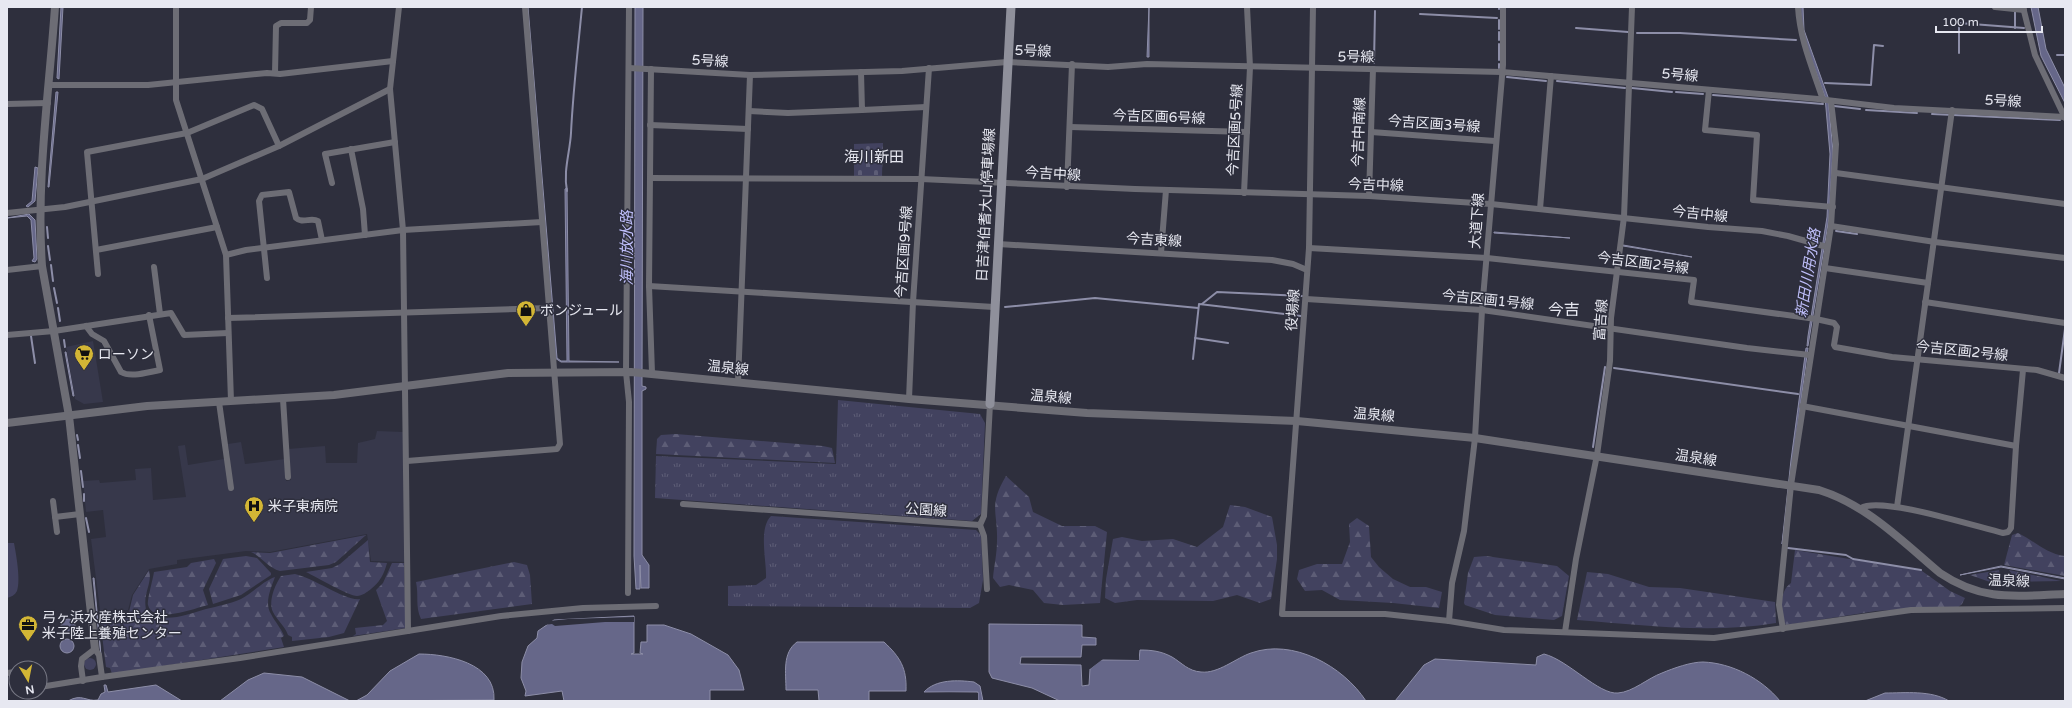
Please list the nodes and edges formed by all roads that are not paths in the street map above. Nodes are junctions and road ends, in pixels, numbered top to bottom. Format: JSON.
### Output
{"nodes":[{"id":1,"x":55,"y":7,"type":"edge"},
{"id":2,"x":176,"y":7,"type":"edge"},
{"id":3,"x":311,"y":7,"type":"edge"},
{"id":4,"x":399,"y":7,"type":"edge"},
{"id":5,"x":525,"y":7,"type":"edge"},
{"id":6,"x":628,"y":7,"type":"edge"},
{"id":7,"x":1011,"y":7,"type":"edge"},
{"id":8,"x":1247,"y":7,"type":"edge"},
{"id":9,"x":1312,"y":7,"type":"edge"},
{"id":10,"x":1503,"y":7,"type":"edge"},
{"id":11,"x":1632,"y":7,"type":"edge"},
{"id":12,"x":1798,"y":7,"type":"edge"},
{"id":13,"x":1995,"y":7,"type":"edge"},
{"id":14,"x":2024,"y":8,"type":"edge"},
{"id":15,"x":393,"y":61,"type":"junction"},
{"id":16,"x":1007,"y":62,"type":"junction"},
{"id":17,"x":1072,"y":64,"type":"junction"},
{"id":18,"x":1250,"y":67,"type":"junction"},
{"id":19,"x":630,"y":68,"type":"junction"},
{"id":20,"x":929,"y":68,"type":"junction"},
{"id":21,"x":1312,"y":68,"type":"junction"},
{"id":22,"x":648,"y":69,"type":"junction"},
{"id":23,"x":1373,"y":69,"type":"junction"},
{"id":24,"x":861,"y":72,"type":"junction"},
{"id":25,"x":1502,"y":72,"type":"junction"},
{"id":26,"x":274,"y":73,"type":"junction"},
{"id":27,"x":750,"y":75,"type":"junction"},
{"id":28,"x":1551,"y":76,"type":"junction"},
{"id":29,"x":176,"y":81,"type":"junction"},
{"id":30,"x":1629,"y":83,"type":"junction"},
{"id":31,"x":49,"y":85,"type":"junction"},
{"id":32,"x":390,"y":89,"type":"junction"},
{"id":33,"x":1709,"y":90,"type":"junction"},
{"id":34,"x":1827,"y":100,"type":"junction"},
{"id":35,"x":48,"y":102,"type":"junction"},
{"id":36,"x":7,"y":104,"type":"edge"},
{"id":37,"x":926,"y":107,"type":"junction"},
{"id":38,"x":862,"y":110,"type":"junction"},
{"id":39,"x":1952,"y":110,"type":"junction"},
{"id":40,"x":749,"y":112,"type":"junction"},
{"id":41,"x":2065,"y":117,"type":"edge"},
{"id":42,"x":650,"y":125,"type":"junction"},
{"id":43,"x":1070,"y":127,"type":"junction"},
{"id":44,"x":748,"y":129,"type":"junction"},
{"id":45,"x":1247,"y":132,"type":"junction"},
{"id":46,"x":1371,"y":132,"type":"junction"},
{"id":47,"x":187,"y":133,"type":"junction"},
{"id":48,"x":1495,"y":141,"type":"junction"},
{"id":49,"x":395,"y":142,"type":"junction"},
{"id":50,"x":279,"y":146,"type":"junction"},
{"id":51,"x":351,"y":149,"type":"junction"},
{"id":52,"x":1836,"y":173,"type":"junction"},
{"id":53,"x":650,"y":178,"type":"junction"},
{"id":54,"x":202,"y":179,"type":"junction"},
{"id":55,"x":746,"y":179,"type":"junction"},
{"id":56,"x":921,"y":179,"type":"junction"},
{"id":57,"x":1001,"y":183,"type":"junction"},
{"id":58,"x":332,"y":184,"type":"dead end"},
{"id":59,"x":1067,"y":187,"type":"junction"},
{"id":60,"x":1942,"y":187,"type":"junction"},
{"id":61,"x":1166,"y":190,"type":"junction"},
{"id":62,"x":1244,"y":194,"type":"junction"},
{"id":63,"x":1311,"y":196,"type":"junction"},
{"id":64,"x":1369,"y":196,"type":"junction"},
{"id":65,"x":91,"y":202,"type":"junction"},
{"id":66,"x":1491,"y":204,"type":"junction"},
{"id":67,"x":2065,"y":204,"type":"edge"},
{"id":68,"x":1833,"y":207,"type":"junction"},
{"id":69,"x":1540,"y":209,"type":"junction"},
{"id":70,"x":39,"y":210,"type":"junction"},
{"id":71,"x":7,"y":213,"type":"edge"},
{"id":72,"x":1624,"y":217,"type":"junction"},
{"id":73,"x":542,"y":222,"type":"junction"},
{"id":74,"x":1831,"y":226,"type":"junction"},
{"id":75,"x":217,"y":227,"type":"junction"},
{"id":76,"x":403,"y":230,"type":"junction"},
{"id":77,"x":365,"y":235,"type":"junction"},
{"id":78,"x":322,"y":240,"type":"junction"},
{"id":79,"x":1935,"y":242,"type":"junction"},
{"id":80,"x":998,"y":244,"type":"junction"},
{"id":81,"x":265,"y":247,"type":"junction"},
{"id":82,"x":1827,"y":247,"type":"junction"},
{"id":83,"x":1309,"y":248,"type":"junction"},
{"id":84,"x":96,"y":250,"type":"junction"},
{"id":85,"x":1161,"y":253,"type":"junction"},
{"id":86,"x":226,"y":255,"type":"junction"},
{"id":87,"x":1487,"y":258,"type":"junction"},
{"id":88,"x":2065,"y":258,"type":"edge"},
{"id":89,"x":42,"y":266,"type":"junction"},
{"id":90,"x":154,"y":267,"type":"dead end"},
{"id":91,"x":1825,"y":268,"type":"junction"},
{"id":92,"x":7,"y":270,"type":"edge"},
{"id":93,"x":1307,"y":270,"type":"junction"},
{"id":94,"x":1618,"y":271,"type":"junction"},
{"id":95,"x":98,"y":274,"type":"dead end"},
{"id":96,"x":267,"y":278,"type":"dead end"},
{"id":97,"x":1928,"y":283,"type":"junction"},
{"id":98,"x":649,"y":286,"type":"junction"},
{"id":99,"x":741,"y":292,"type":"junction"},
{"id":100,"x":1306,"y":299,"type":"junction"},
{"id":101,"x":913,"y":302,"type":"junction"},
{"id":102,"x":1925,"y":302,"type":"junction"},
{"id":103,"x":994,"y":307,"type":"junction"},
{"id":104,"x":549,"y":308,"type":"junction"},
{"id":105,"x":1482,"y":310,"type":"junction"},
{"id":106,"x":405,"y":313,"type":"junction"},
{"id":107,"x":160,"y":314,"type":"junction"},
{"id":108,"x":149,"y":315,"type":"junction"},
{"id":109,"x":228,"y":318,"type":"junction"},
{"id":110,"x":1816,"y":319,"type":"junction"},
{"id":111,"x":2065,"y":323,"type":"edge"},
{"id":112,"x":86,"y":326,"type":"junction"},
{"id":113,"x":1612,"y":328,"type":"junction"},
{"id":114,"x":54,"y":331,"type":"junction"},
{"id":115,"x":228,"y":333,"type":"junction"},
{"id":116,"x":7,"y":335,"type":"edge"},
{"id":117,"x":1810,"y":354,"type":"junction"},
{"id":118,"x":1918,"y":358,"type":"junction"},
{"id":119,"x":2023,"y":370,"type":"junction"},
{"id":120,"x":554,"y":372,"type":"junction"},
{"id":121,"x":629,"y":372,"type":"junction"},
{"id":122,"x":649,"y":373,"type":"junction"},
{"id":123,"x":2065,"y":378,"type":"edge"},
{"id":124,"x":738,"y":382,"type":"junction"},
{"id":125,"x":406,"y":387,"type":"junction"},
{"id":126,"x":283,"y":399,"type":"junction"},
{"id":127,"x":909,"y":399,"type":"junction"},
{"id":128,"x":231,"y":401,"type":"junction"},
{"id":129,"x":219,"y":402,"type":"junction"},
{"id":130,"x":990,"y":404,"type":"junction"},
{"id":131,"x":1802,"y":406,"type":"junction"},
{"id":132,"x":69,"y":416,"type":"junction"},
{"id":133,"x":1297,"y":421,"type":"junction"},
{"id":134,"x":7,"y":423,"type":"edge"},
{"id":135,"x":1909,"y":426,"type":"junction"},
{"id":136,"x":1475,"y":438,"type":"junction"},
{"id":137,"x":2016,"y":446,"type":"junction"},
{"id":138,"x":1597,"y":455,"type":"junction"},
{"id":139,"x":407,"y":460,"type":"junction"},
{"id":140,"x":288,"y":478,"type":"dead end"},
{"id":141,"x":1791,"y":485,"type":"junction"},
{"id":142,"x":231,"y":488,"type":"dead end"},
{"id":143,"x":53,"y":501,"type":"dead end"},
{"id":144,"x":683,"y":504,"type":"dead end"},
{"id":145,"x":1897,"y":506,"type":"junction"},
{"id":146,"x":1861,"y":508,"type":"junction"},
{"id":147,"x":80,"y":514,"type":"junction"},
{"id":148,"x":55,"y":517,"type":"junction"},
{"id":149,"x":980,"y":525,"type":"junction"},
{"id":150,"x":57,"y":532,"type":"dead end"},
{"id":151,"x":987,"y":589,"type":"dead end"},
{"id":152,"x":628,"y":593,"type":"dead end"},
{"id":153,"x":2065,"y":594,"type":"edge"},
{"id":154,"x":656,"y":606,"type":"dead end"},
{"id":155,"x":2065,"y":608,"type":"edge"},
{"id":156,"x":1449,"y":621,"type":"junction"},
{"id":157,"x":1783,"y":628,"type":"junction"},
{"id":158,"x":408,"y":631,"type":"junction"},
{"id":159,"x":1565,"y":632,"type":"junction"},
{"id":160,"x":95,"y":649,"type":"junction"},
{"id":161,"x":102,"y":677,"type":"junction"},
{"id":162,"x":83,"y":681,"type":"junction"},
{"id":163,"x":48,"y":686,"type":"edge"}],
"edges":[{"from":1,"to":31,"type":"street"},
{"from":2,"to":29,"type":"street"},
{"from":3,"to":26,"type":"street"},
{"from":4,"to":15,"type":"street"},
{"from":5,"to":73,"type":"street"},
{"from":6,"to":19,"type":"street"},
{"from":7,"to":16,"type":"main road","name":"日吉津伯耆大山停車場線"},
{"from":8,"to":18,"type":"street","name":"今吉区画5号線"},
{"from":9,"to":21,"type":"street","name":"役場線"},
{"from":10,"to":25,"type":"street","name":"大道下線"},
{"from":11,"to":30,"type":"street","name":"富吉線"},
{"from":12,"to":34,"type":"street"},
{"from":13,"to":14,"type":"street"},
{"from":14,"to":41,"type":"street"},
{"from":15,"to":26,"type":"street"},
{"from":15,"to":32,"type":"street"},
{"from":16,"to":17,"type":"street","name":"5号線"},
{"from":16,"to":20,"type":"street","name":"5号線"},
{"from":16,"to":57,"type":"main road","name":"日吉津伯耆大山停車場線"},
{"from":17,"to":18,"type":"street","name":"5号線"},
{"from":17,"to":43,"type":"street"},
{"from":18,"to":21,"type":"street","name":"5号線"},
{"from":18,"to":45,"type":"street","name":"今吉区画5号線"},
{"from":19,"to":22,"type":"street","name":"5号線"},
{"from":19,"to":121,"type":"street"},
{"from":20,"to":24,"type":"street","name":"5号線"},
{"from":20,"to":37,"type":"street","name":"今吉区画9号線"},
{"from":21,"to":23,"type":"street","name":"5号線"},
{"from":21,"to":63,"type":"street","name":"役場線"},
{"from":22,"to":27,"type":"street","name":"5号線"},
{"from":22,"to":42,"type":"street"},
{"from":23,"to":25,"type":"street","name":"5号線"},
{"from":23,"to":46,"type":"street","name":"今吉中南線"},
{"from":24,"to":27,"type":"street","name":"5号線"},
{"from":24,"to":38,"type":"street"},
{"from":25,"to":28,"type":"street","name":"5号線"},
{"from":25,"to":48,"type":"street","name":"大道下線"},
{"from":26,"to":29,"type":"street"},
{"from":27,"to":40,"type":"street"},
{"from":28,"to":30,"type":"street","name":"5号線"},
{"from":28,"to":69,"type":"street"},
{"from":29,"to":31,"type":"street"},
{"from":29,"to":47,"type":"street"},
{"from":30,"to":33,"type":"street","name":"5号線"},
{"from":30,"to":72,"type":"street","name":"富吉線"},
{"from":31,"to":35,"type":"street"},
{"from":32,"to":49,"type":"street"},
{"from":32,"to":50,"type":"street"},
{"from":33,"to":34,"type":"street","name":"5号線"},
{"from":33,"to":68,"type":"street"},
{"from":34,"to":39,"type":"street","name":"5号線"},
{"from":34,"to":52,"type":"street"},
{"from":35,"to":36,"type":"street"},
{"from":35,"to":70,"type":"street"},
{"from":37,"to":38,"type":"street"},
{"from":37,"to":56,"type":"street","name":"今吉区画9号線"},
{"from":38,"to":40,"type":"street"},
{"from":39,"to":41,"type":"street","name":"5号線"},
{"from":39,"to":60,"type":"street"},
{"from":40,"to":44,"type":"street"},
{"from":42,"to":44,"type":"street"},
{"from":42,"to":53,"type":"street"},
{"from":43,"to":45,"type":"street","name":"今吉区画6号線"},
{"from":43,"to":59,"type":"street"},
{"from":44,"to":55,"type":"street"},
{"from":45,"to":62,"type":"street","name":"今吉区画5号線"},
{"from":46,"to":48,"type":"street","name":"今吉区画3号線"},
{"from":46,"to":64,"type":"street","name":"今吉中南線"},
{"from":47,"to":50,"type":"street"},
{"from":47,"to":54,"type":"street"},
{"from":47,"to":65,"type":"street"},
{"from":48,"to":66,"type":"street","name":"大道下線"},
{"from":49,"to":51,"type":"street"},
{"from":49,"to":76,"type":"street"},
{"from":50,"to":54,"type":"street"},
{"from":51,"to":58,"type":"street"},
{"from":51,"to":77,"type":"street"},
{"from":52,"to":60,"type":"street"},
{"from":52,"to":68,"type":"street"},
{"from":53,"to":55,"type":"street","name":"今吉中線"},
{"from":53,"to":98,"type":"street"},
{"from":54,"to":65,"type":"street"},
{"from":54,"to":75,"type":"street"},
{"from":55,"to":56,"type":"street","name":"今吉中線"},
{"from":55,"to":99,"type":"street"},
{"from":56,"to":57,"type":"street","name":"今吉中線"},
{"from":56,"to":101,"type":"street","name":"今吉区画9号線"},
{"from":57,"to":59,"type":"street","name":"今吉中線"},
{"from":57,"to":80,"type":"main road","name":"日吉津伯耆大山停車場線"},
{"from":59,"to":61,"type":"street","name":"今吉中線"},
{"from":60,"to":67,"type":"street"},
{"from":60,"to":79,"type":"street"},
{"from":61,"to":62,"type":"street","name":"今吉中線"},
{"from":61,"to":85,"type":"street"},
{"from":62,"to":63,"type":"street","name":"今吉中線"},
{"from":63,"to":64,"type":"street","name":"今吉中線"},
{"from":63,"to":83,"type":"street","name":"役場線"},
{"from":64,"to":66,"type":"street","name":"今吉中線"},
{"from":65,"to":70,"type":"street"},
{"from":65,"to":84,"type":"street"},
{"from":66,"to":69,"type":"street","name":"今吉中線"},
{"from":66,"to":87,"type":"street","name":"大道下線"},
{"from":68,"to":74,"type":"street"},
{"from":69,"to":72,"type":"street","name":"今吉中線"},
{"from":70,"to":71,"type":"street"},
{"from":70,"to":89,"type":"street"},
{"from":72,"to":82,"type":"street","name":"今吉中線"},
{"from":72,"to":94,"type":"street","name":"富吉線"},
{"from":73,"to":76,"type":"street"},
{"from":73,"to":104,"type":"street"},
{"from":74,"to":79,"type":"street"},
{"from":74,"to":82,"type":"street"},
{"from":75,"to":84,"type":"street"},
{"from":75,"to":86,"type":"street"},
{"from":76,"to":77,"type":"street"},
{"from":76,"to":106,"type":"street"},
{"from":77,"to":78,"type":"street"},
{"from":78,"to":81,"type":"street"},
{"from":78,"to":81,"type":"street"},
{"from":79,"to":88,"type":"street"},
{"from":79,"to":97,"type":"street"},
{"from":80,"to":85,"type":"street","name":"今吉東線"},
{"from":80,"to":103,"type":"main road","name":"日吉津伯耆大山停車場線"},
{"from":81,"to":86,"type":"street"},
{"from":81,"to":96,"type":"street"},
{"from":82,"to":91,"type":"street"},
{"from":83,"to":87,"type":"street","name":"今吉区画2号線"},
{"from":83,"to":93,"type":"street","name":"役場線"},
{"from":84,"to":95,"type":"street"},
{"from":85,"to":93,"type":"street","name":"今吉東線"},
{"from":86,"to":109,"type":"street"},
{"from":87,"to":94,"type":"street","name":"今吉区画2号線"},
{"from":87,"to":105,"type":"street","name":"大道下線"},
{"from":89,"to":92,"type":"street"},
{"from":89,"to":114,"type":"street"},
{"from":90,"to":107,"type":"street"},
{"from":91,"to":97,"type":"street"},
{"from":91,"to":110,"type":"street"},
{"from":93,"to":100,"type":"street","name":"役場線"},
{"from":94,"to":110,"type":"street","name":"今吉区画2号線"},
{"from":94,"to":113,"type":"street","name":"富吉線"},
{"from":97,"to":102,"type":"street"},
{"from":98,"to":99,"type":"street"},
{"from":98,"to":122,"type":"street"},
{"from":99,"to":101,"type":"street"},
{"from":99,"to":124,"type":"street"},
{"from":100,"to":105,"type":"street","name":"今吉区画1号線"},
{"from":100,"to":133,"type":"street","name":"役場線"},
{"from":101,"to":103,"type":"street"},
{"from":101,"to":127,"type":"street","name":"今吉区画9号線"},
{"from":102,"to":111,"type":"street"},
{"from":102,"to":118,"type":"street"},
{"from":103,"to":130,"type":"main road","name":"日吉津伯耆大山停車場線"},
{"from":104,"to":106,"type":"street"},
{"from":104,"to":120,"type":"street"},
{"from":105,"to":113,"type":"street","name":"今吉区画1号線"},
{"from":105,"to":136,"type":"street","name":"大道下線"},
{"from":106,"to":109,"type":"street"},
{"from":106,"to":125,"type":"street"},
{"from":107,"to":108,"type":"street"},
{"from":107,"to":115,"type":"street"},
{"from":108,"to":112,"type":"street"},
{"from":108,"to":112,"type":"street"},
{"from":109,"to":115,"type":"street"},
{"from":110,"to":117,"type":"street"},
{"from":110,"to":118,"type":"street","name":"今吉区画2号線"},
{"from":112,"to":114,"type":"street"},
{"from":113,"to":117,"type":"street","name":"今吉区画1号線"},
{"from":113,"to":138,"type":"street","name":"富吉線"},
{"from":114,"to":116,"type":"street"},
{"from":114,"to":132,"type":"street"},
{"from":115,"to":128,"type":"street"},
{"from":117,"to":131,"type":"street"},
{"from":118,"to":119,"type":"street","name":"今吉区画2号線"},
{"from":118,"to":135,"type":"street"},
{"from":119,"to":123,"type":"street","name":"今吉区画2号線"},
{"from":119,"to":137,"type":"street"},
{"from":120,"to":121,"type":"street","name":"温泉線"},
{"from":120,"to":125,"type":"street","name":"温泉線"},
{"from":120,"to":139,"type":"street"},
{"from":121,"to":122,"type":"street","name":"温泉線"},
{"from":121,"to":152,"type":"street"},
{"from":122,"to":124,"type":"street","name":"温泉線"},
{"from":124,"to":127,"type":"street","name":"温泉線"},
{"from":125,"to":126,"type":"street","name":"温泉線"},
{"from":125,"to":139,"type":"street"},
{"from":126,"to":128,"type":"street","name":"温泉線"},
{"from":126,"to":140,"type":"street"},
{"from":127,"to":130,"type":"street","name":"温泉線"},
{"from":128,"to":129,"type":"street","name":"温泉線"},
{"from":129,"to":132,"type":"street","name":"温泉線"},
{"from":129,"to":142,"type":"street"},
{"from":130,"to":133,"type":"street","name":"温泉線"},
{"from":130,"to":149,"type":"street"},
{"from":131,"to":135,"type":"street"},
{"from":131,"to":141,"type":"street"},
{"from":132,"to":134,"type":"street","name":"温泉線"},
{"from":132,"to":147,"type":"street"},
{"from":133,"to":136,"type":"street","name":"温泉線"},
{"from":133,"to":156,"type":"street","name":"役場線"},
{"from":135,"to":137,"type":"street"},
{"from":135,"to":145,"type":"street"},
{"from":136,"to":138,"type":"street","name":"温泉線"},
{"from":136,"to":156,"type":"street","name":"大道下線"},
{"from":137,"to":145,"type":"street"},
{"from":138,"to":141,"type":"street","name":"温泉線"},
{"from":138,"to":159,"type":"street","name":"富吉線"},
{"from":139,"to":158,"type":"street"},
{"from":141,"to":146,"type":"street","name":"温泉線"},
{"from":141,"to":157,"type":"street"},
{"from":143,"to":148,"type":"street"},
{"from":144,"to":149,"type":"street","name":"公園線"},
{"from":145,"to":146,"type":"street"},
{"from":146,"to":153,"type":"street","name":"温泉線"},
{"from":147,"to":148,"type":"street"},
{"from":147,"to":160,"type":"street"},
{"from":148,"to":150,"type":"street"},
{"from":149,"to":151,"type":"street"},
{"from":154,"to":158,"type":"street"},
{"from":155,"to":157,"type":"street"},
{"from":156,"to":159,"type":"street"},
{"from":157,"to":159,"type":"street"},
{"from":158,"to":161,"type":"street"},
{"from":160,"to":161,"type":"street"},
{"from":160,"to":162,"type":"street"},
{"from":161,"to":162,"type":"street"},
{"from":162,"to":163,"type":"street"}]}
